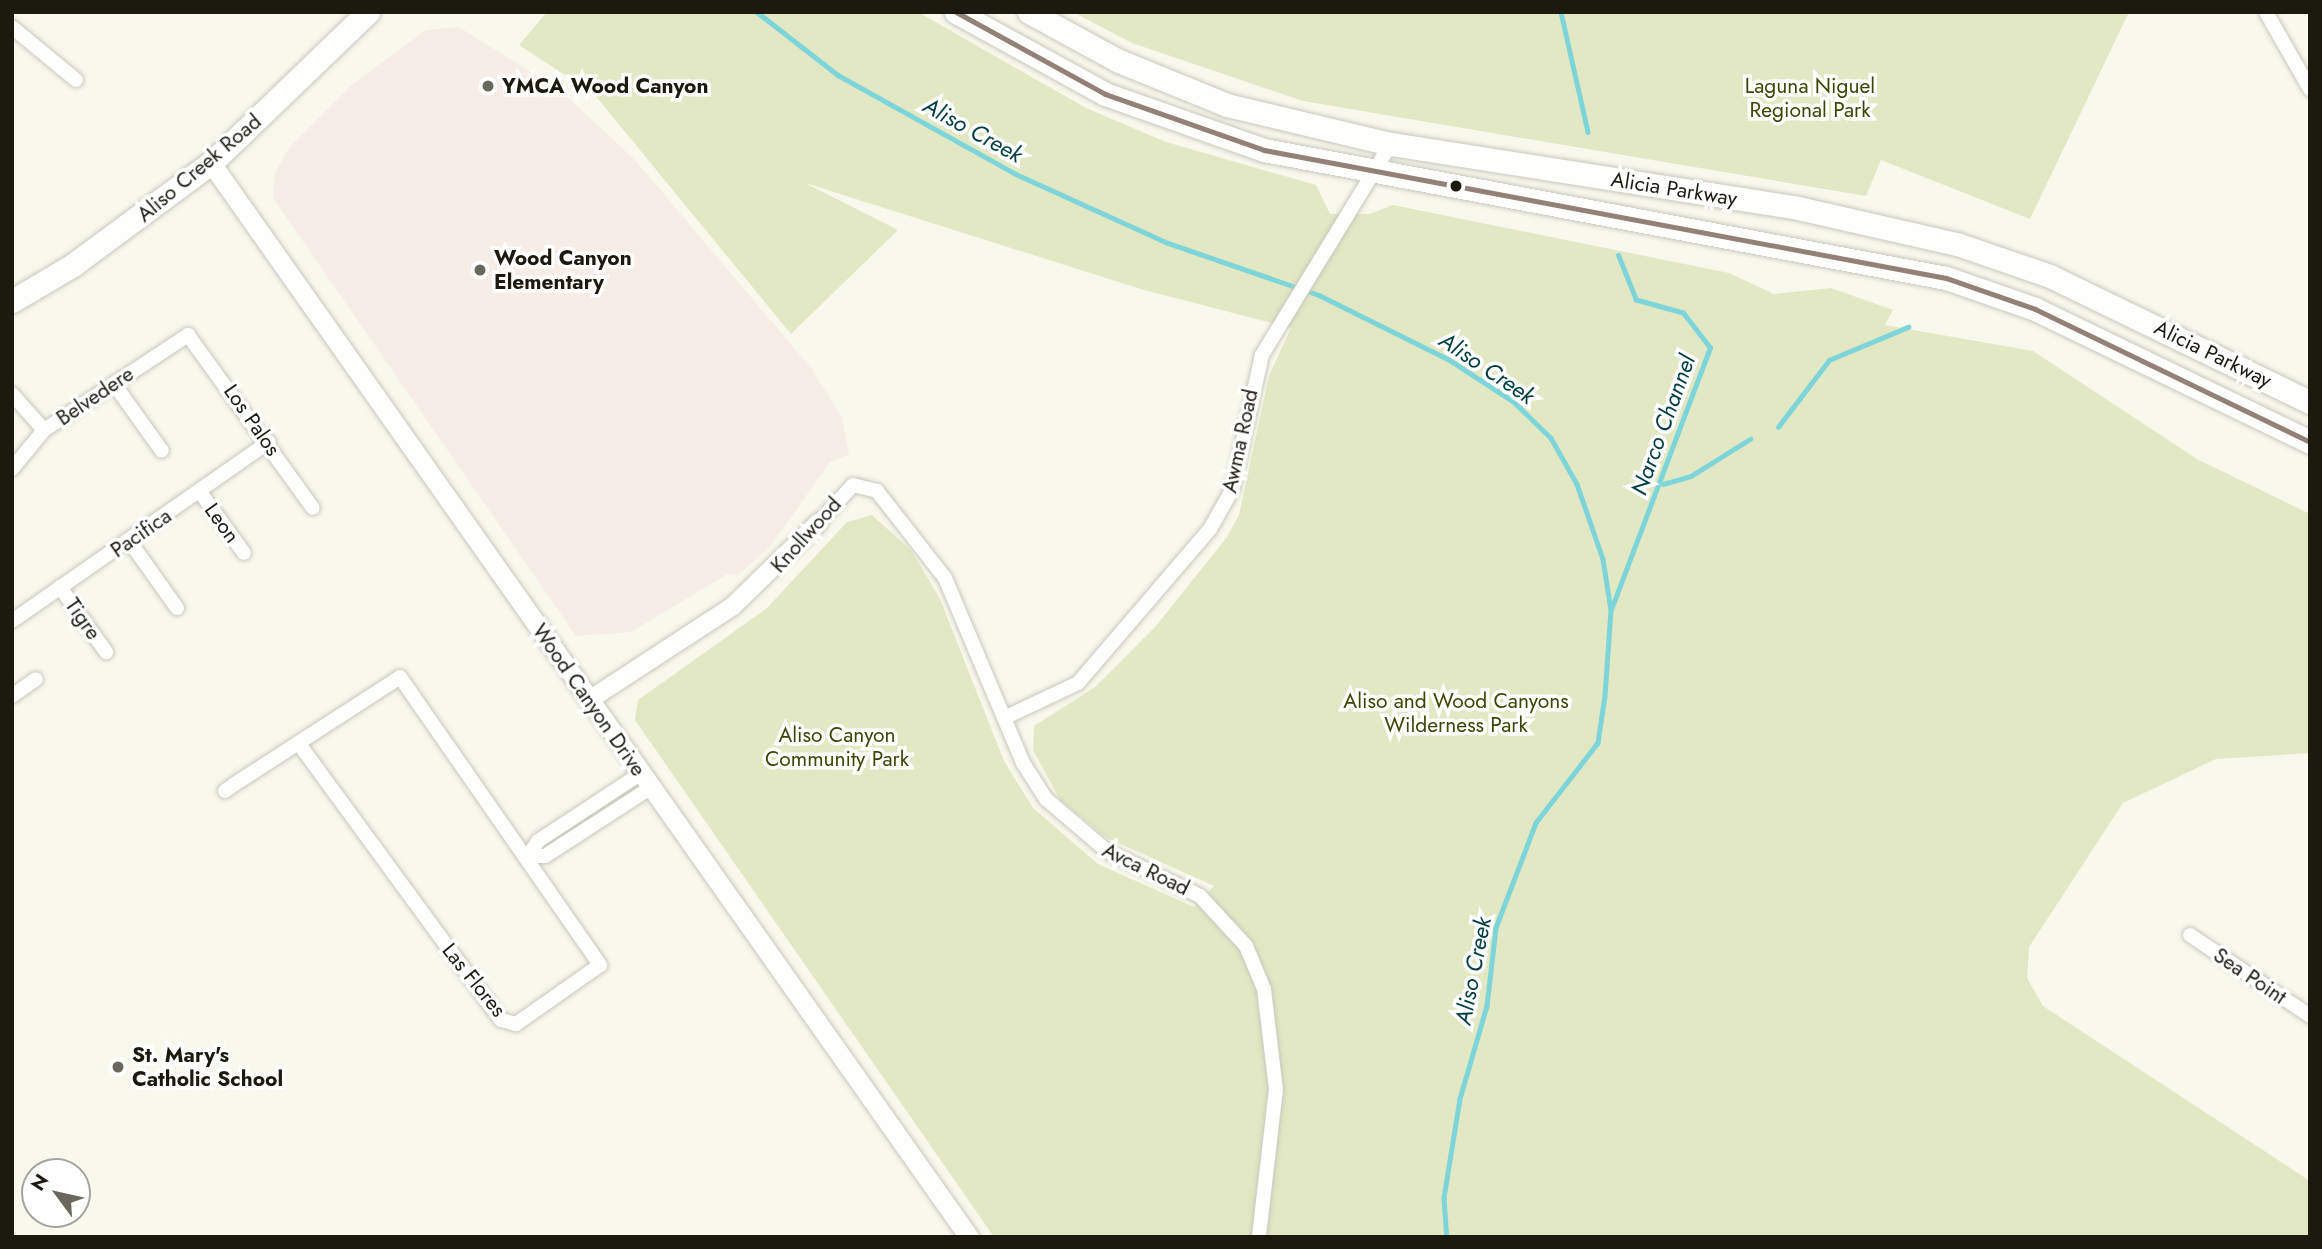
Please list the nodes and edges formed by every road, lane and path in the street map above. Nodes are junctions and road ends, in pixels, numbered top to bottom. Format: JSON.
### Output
{"nodes":[{"id":1,"x":368,"y":12,"type":"edge"},
{"id":2,"x":956,"y":12,"type":"edge"},
{"id":3,"x":1029,"y":12,"type":"edge"},
{"id":4,"x":2266,"y":12,"type":"edge"},
{"id":5,"x":12,"y":27,"type":"edge"},
{"id":6,"x":76,"y":80,"type":"dead end"},
{"id":7,"x":2310,"y":89,"type":"edge"},
{"id":8,"x":1391,"y":144,"type":"junction"},
{"id":9,"x":211,"y":163,"type":"junction"},
{"id":10,"x":1373,"y":174,"type":"junction"},
{"id":11,"x":12,"y":300,"type":"edge"},
{"id":12,"x":188,"y":335,"type":"joint"},
{"id":13,"x":114,"y":384,"type":"junction"},
{"id":14,"x":12,"y":394,"type":"edge"},
{"id":15,"x":2310,"y":402,"type":"edge"},
{"id":16,"x":44,"y":430,"type":"junction"},
{"id":17,"x":2310,"y":442,"type":"edge"},
{"id":18,"x":269,"y":443,"type":"junction"},
{"id":19,"x":162,"y":451,"type":"dead end"},
{"id":20,"x":12,"y":469,"type":"edge"},
{"id":21,"x":200,"y":492,"type":"junction"},
{"id":22,"x":313,"y":508,"type":"dead end"},
{"id":23,"x":819,"y":522,"type":"joint"},
{"id":24,"x":130,"y":542,"type":"junction"},
{"id":25,"x":244,"y":553,"type":"dead end"},
{"id":26,"x":60,"y":587,"type":"junction"},
{"id":27,"x":177,"y":608,"type":"dead end"},
{"id":28,"x":12,"y":621,"type":"edge"},
{"id":29,"x":106,"y":652,"type":"dead end"},
{"id":30,"x":36,"y":679,"type":"dead end"},
{"id":31,"x":12,"y":696,"type":"edge"},
{"id":32,"x":589,"y":701,"type":"junction"},
{"id":33,"x":1004,"y":718,"type":"junction"},
{"id":34,"x":298,"y":743,"type":"junction"},
{"id":35,"x":645,"y":781,"type":"junction"},
{"id":36,"x":225,"y":791,"type":"dead end"},
{"id":37,"x":528,"y":856,"type":"junction"},
{"id":38,"x":2190,"y":935,"type":"dead end"},
{"id":39,"x":2310,"y":1016,"type":"edge"},
{"id":40,"x":969,"y":1237,"type":"edge"},
{"id":41,"x":1259,"y":1237,"type":"edge"}],
"edges":[{"from":1,"to":9,"type":"main road","name":"Aliso Creek Road"},
{"from":2,"to":10,"type":"main road","name":"Alicia Parkway"},
{"from":3,"to":8,"type":"main road","name":"Alicia Parkway"},
{"from":4,"to":7,"type":"street"},
{"from":5,"to":6,"type":"street"},
{"from":8,"to":10,"type":"street","name":"Awma Road"},
{"from":8,"to":15,"type":"main road","name":"Alicia Parkway"},
{"from":9,"to":11,"type":"main road","name":"Aliso Creek Road"},
{"from":9,"to":32,"type":"main road","name":"Wood Canyon Drive"},
{"from":10,"to":17,"type":"main road","name":"Alicia Parkway"},
{"from":10,"to":33,"type":"street","name":"Awma Road"},
{"from":12,"to":13,"type":"street","name":"Belvedere"},
{"from":12,"to":18,"type":"street","name":"Los Palos"},
{"from":13,"to":16,"type":"street","name":"Belvedere"},
{"from":13,"to":19,"type":"street"},
{"from":14,"to":16,"type":"street"},
{"from":16,"to":20,"type":"street","name":"Belvedere"},
{"from":18,"to":21,"type":"street","name":"Pacifica"},
{"from":18,"to":22,"type":"street","name":"Los Palos"},
{"from":21,"to":24,"type":"street","name":"Pacifica"},
{"from":21,"to":25,"type":"street","name":"Leon"},
{"from":23,"to":32,"type":"street","name":"Knollwood"},
{"from":23,"to":33,"type":"street","name":"Knollwood"},
{"from":24,"to":26,"type":"street","name":"Pacifica"},
{"from":24,"to":27,"type":"street"},
{"from":26,"to":28,"type":"street","name":"Pacifica"},
{"from":26,"to":29,"type":"street","name":"Tigre"},
{"from":30,"to":31,"type":"street"},
{"from":32,"to":35,"type":"main road","name":"Wood Canyon Drive"},
{"from":33,"to":41,"type":"street","name":"Avca Road"},
{"from":34,"to":36,"type":"street","name":"Las Flores"},
{"from":34,"to":37,"type":"street","name":"Las Flores"},
{"from":34,"to":37,"type":"street","name":"Las Flores"},
{"from":35,"to":37,"type":"street"},
{"from":35,"to":40,"type":"main road","name":"Wood Canyon Drive"},
{"from":38,"to":39,"type":"street","name":"Sea Point"}]}
